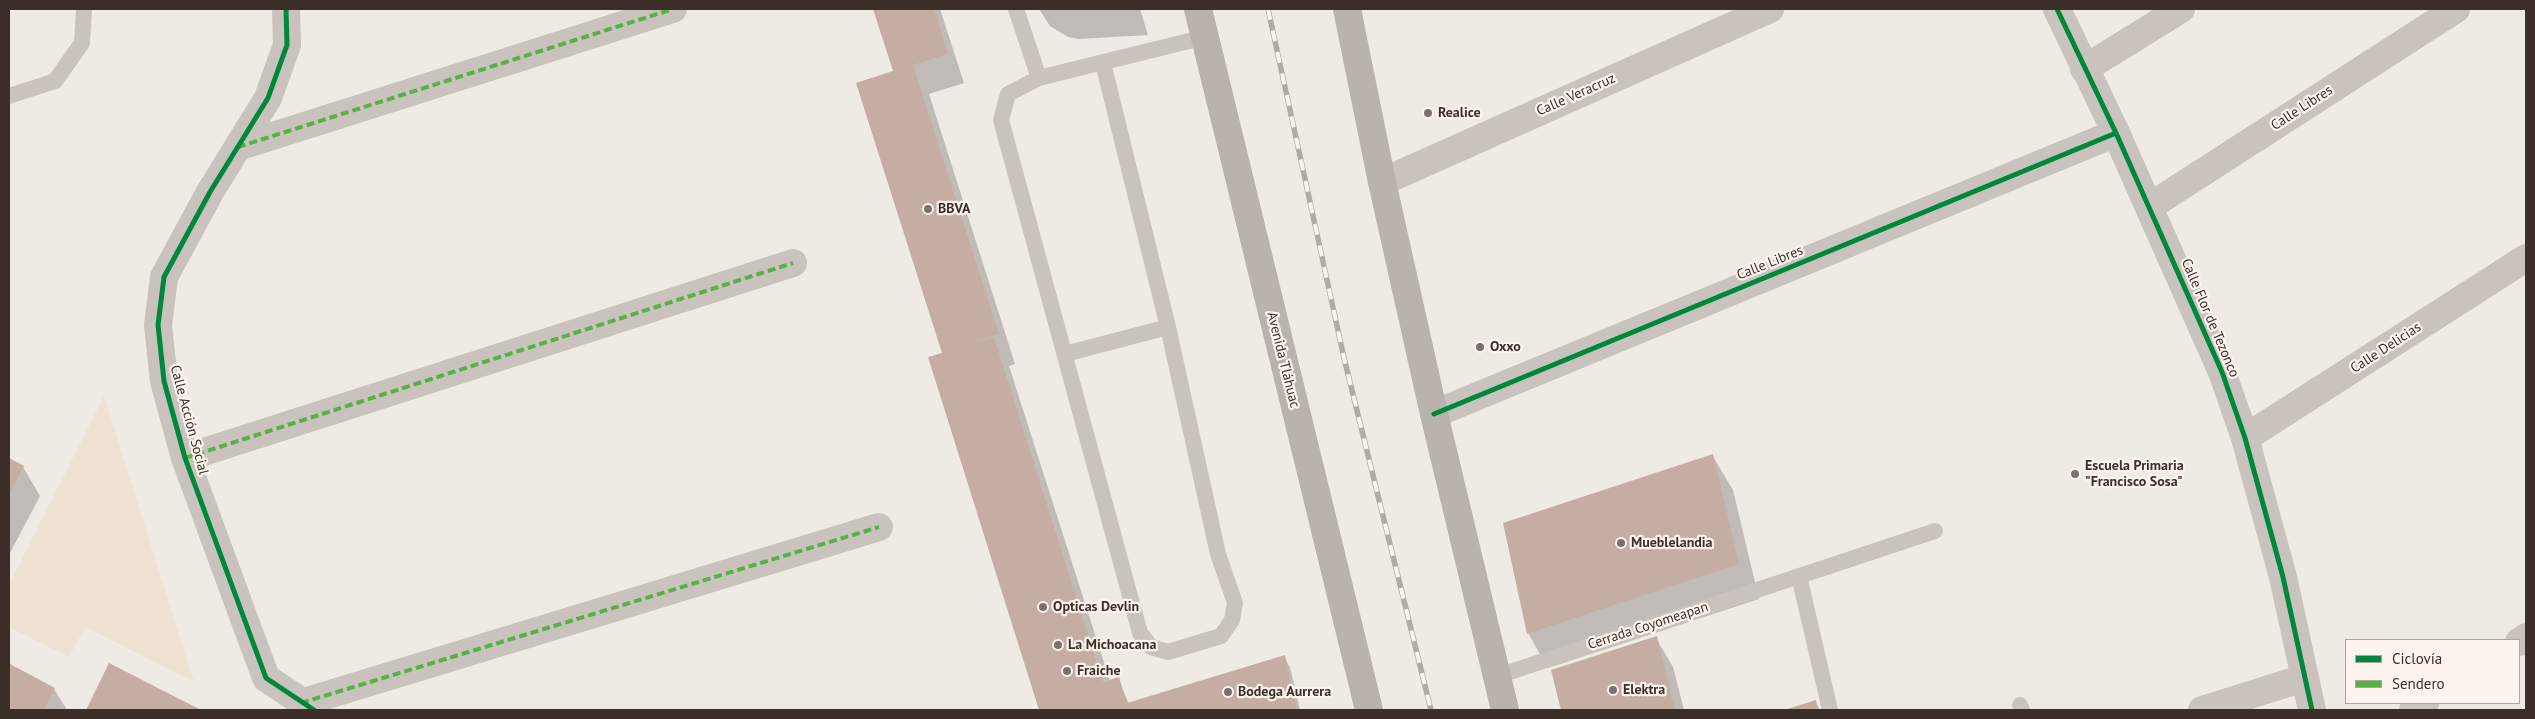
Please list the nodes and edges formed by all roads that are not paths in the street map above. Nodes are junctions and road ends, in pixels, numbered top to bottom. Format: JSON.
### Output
{"nodes":[{"id":1,"x":84,"y":9,"type":"edge"},
{"id":2,"x":286,"y":9,"type":"edge"},
{"id":3,"x":672,"y":9,"type":"edge"},
{"id":4,"x":1016,"y":9,"type":"edge"},
{"id":5,"x":1198,"y":9,"type":"edge"},
{"id":6,"x":1347,"y":9,"type":"edge"},
{"id":7,"x":1770,"y":9,"type":"edge"},
{"id":8,"x":2057,"y":9,"type":"edge"},
{"id":9,"x":2181,"y":9,"type":"edge"},
{"id":10,"x":2456,"y":9,"type":"edge"},
{"id":11,"x":1205,"y":37,"type":"junction"},
{"id":12,"x":1103,"y":63,"type":"junction"},
{"id":13,"x":2084,"y":69,"type":"junction"},
{"id":14,"x":1039,"y":78,"type":"junction"},
{"id":15,"x":9,"y":96,"type":"edge"},
{"id":16,"x":2116,"y":133,"type":"junction"},
{"id":17,"x":238,"y":147,"type":"junction"},
{"id":18,"x":1382,"y":182,"type":"junction"},
{"id":19,"x":2149,"y":207,"type":"junction"},
{"id":20,"x":2526,"y":258,"type":"edge"},
{"id":21,"x":793,"y":263,"type":"dead end"},
{"id":22,"x":1168,"y":327,"type":"junction"},
{"id":23,"x":1065,"y":354,"type":"junction"},
{"id":24,"x":1434,"y":414,"type":"junction"},
{"id":25,"x":2245,"y":438,"type":"junction"},
{"id":26,"x":185,"y":458,"type":"junction"},
{"id":27,"x":879,"y":527,"type":"dead end"},
{"id":28,"x":1935,"y":531,"type":"dead end"},
{"id":29,"x":1799,"y":576,"type":"junction"},
{"id":30,"x":1498,"y":676,"type":"junction"},
{"id":31,"x":2304,"y":678,"type":"junction"},
{"id":32,"x":308,"y":707,"type":"edge"},
{"id":33,"x":1369,"y":710,"type":"edge"},
{"id":34,"x":1505,"y":710,"type":"edge"},
{"id":35,"x":1830,"y":710,"type":"edge"},
{"id":36,"x":2202,"y":710,"type":"edge"},
{"id":37,"x":2312,"y":710,"type":"edge"}],
"edges":[{"from":1,"to":15,"type":"lane"},
{"from":2,"to":17,"type":"street","name":"Calle Acción Social"},
{"from":3,"to":17,"type":"street"},
{"from":4,"to":14,"type":"lane"},
{"from":5,"to":11,"type":"main road","name":"Avenida Tláhuac"},
{"from":6,"to":18,"type":"main road"},
{"from":7,"to":18,"type":"street","name":"Calle Veracruz"},
{"from":8,"to":13,"type":"street","name":"Calle Flor de Tezonco"},
{"from":9,"to":13,"type":"street"},
{"from":10,"to":19,"type":"street","name":"Calle Libres"},
{"from":11,"to":12,"type":"lane"},
{"from":11,"to":33,"type":"main road","name":"Avenida Tláhuac"},
{"from":12,"to":14,"type":"lane"},
{"from":12,"to":22,"type":"lane"},
{"from":13,"to":16,"type":"street","name":"Calle Flor de Tezonco"},
{"from":14,"to":23,"type":"lane"},
{"from":16,"to":19,"type":"street","name":"Calle Flor de Tezonco"},
{"from":16,"to":24,"type":"street","name":"Calle Libres"},
{"from":17,"to":26,"type":"street","name":"Calle Acción Social"},
{"from":18,"to":24,"type":"main road"},
{"from":19,"to":25,"type":"street","name":"Calle Flor de Tezonco"},
{"from":20,"to":25,"type":"street","name":"Calle Delicias"},
{"from":21,"to":26,"type":"street"},
{"from":22,"to":23,"type":"lane"},
{"from":22,"to":23,"type":"lane"},
{"from":24,"to":30,"type":"main road"},
{"from":25,"to":31,"type":"street","name":"Calle Flor de Tezonco"},
{"from":26,"to":32,"type":"street","name":"Calle Acción Social"},
{"from":27,"to":32,"type":"street"},
{"from":28,"to":29,"type":"lane","name":"Cerrada Coyomeapan"},
{"from":29,"to":30,"type":"lane","name":"Cerrada Coyomeapan"},
{"from":29,"to":35,"type":"lane"},
{"from":30,"to":34,"type":"main road"},
{"from":31,"to":36,"type":"street"},
{"from":31,"to":37,"type":"street","name":"Calle Flor de Tezonco"}]}
